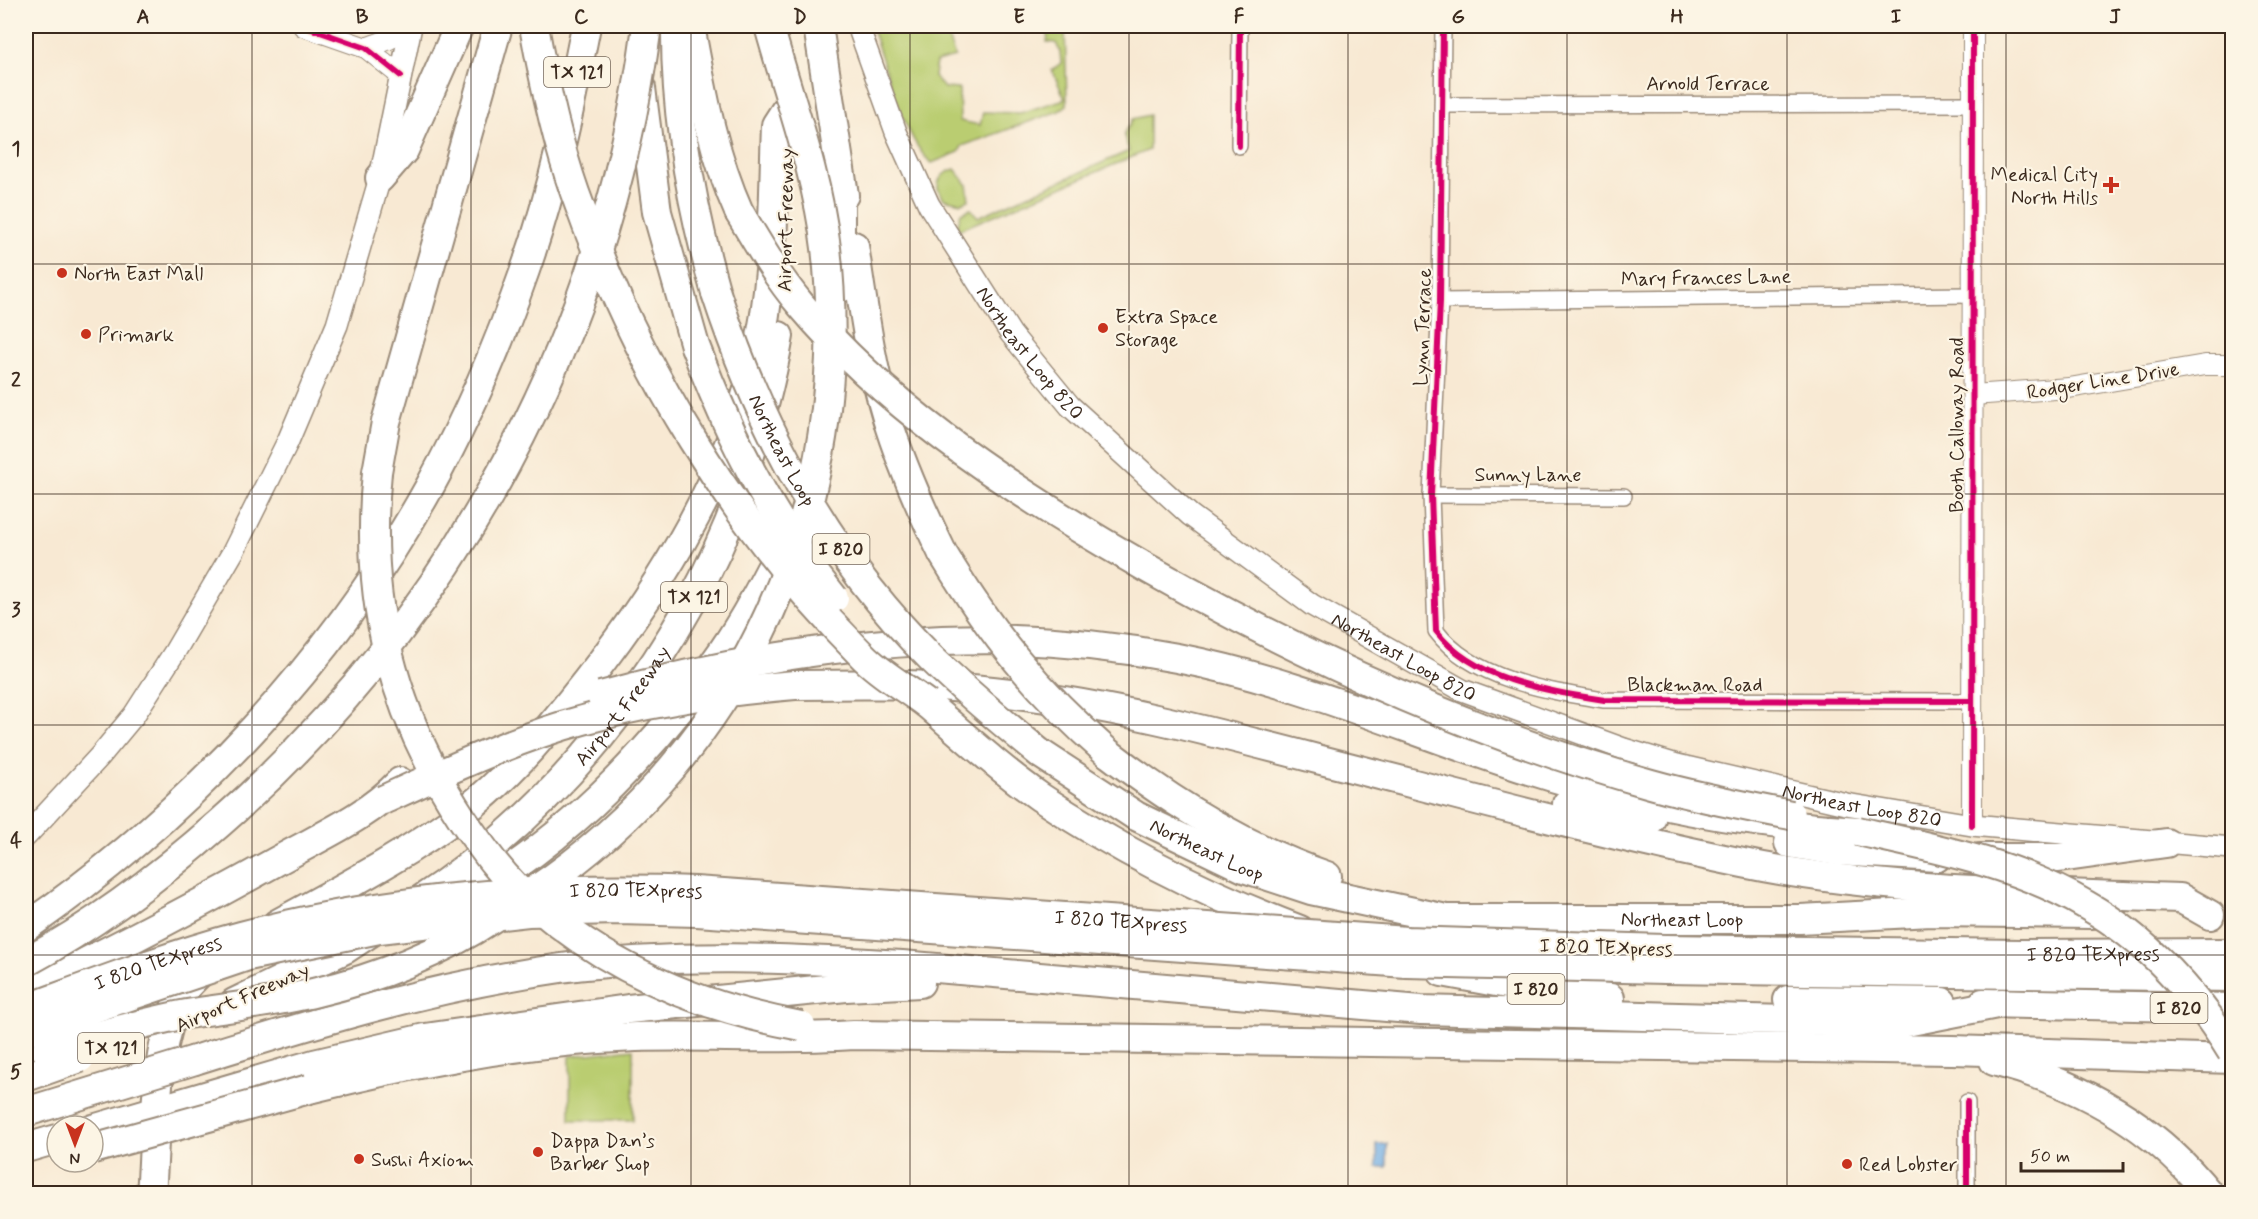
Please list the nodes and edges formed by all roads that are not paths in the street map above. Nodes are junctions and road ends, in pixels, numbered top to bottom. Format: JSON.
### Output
{"nodes":[{"id":1,"x":303,"y":26,"type":"edge"},
{"id":2,"x":405,"y":26,"type":"edge"},
{"id":3,"x":411,"y":26,"type":"edge"},
{"id":4,"x":459,"y":26,"type":"edge"},
{"id":5,"x":498,"y":26,"type":"edge"},
{"id":6,"x":534,"y":26,"type":"edge"},
{"id":7,"x":586,"y":26,"type":"edge"},
{"id":8,"x":638,"y":26,"type":"edge"},
{"id":9,"x":647,"y":26,"type":"edge"},
{"id":10,"x":676,"y":26,"type":"edge"},
{"id":11,"x":690,"y":26,"type":"edge"},
{"id":12,"x":769,"y":26,"type":"edge"},
{"id":13,"x":778,"y":26,"type":"edge"},
{"id":14,"x":818,"y":26,"type":"edge"},
{"id":15,"x":858,"y":26,"type":"edge"},
{"id":16,"x":1240,"y":26,"type":"edge"},
{"id":17,"x":1443,"y":26,"type":"edge"},
{"id":18,"x":1973,"y":26,"type":"edge"},
{"id":19,"x":366,"y":48,"type":"junction"},
{"id":20,"x":401,"y":76,"type":"junction"},
{"id":21,"x":1973,"y":104,"type":"junction"},
{"id":22,"x":1444,"y":105,"type":"junction"},
{"id":23,"x":785,"y":111,"type":"junction"},
{"id":24,"x":1239,"y":146,"type":"dead end"},
{"id":25,"x":380,"y":177,"type":"junction"},
{"id":26,"x":840,"y":178,"type":"junction"},
{"id":27,"x":1972,"y":295,"type":"junction"},
{"id":28,"x":1440,"y":301,"type":"junction"},
{"id":29,"x":2232,"y":365,"type":"edge"},
{"id":30,"x":1973,"y":395,"type":"junction"},
{"id":31,"x":1431,"y":495,"type":"junction"},
{"id":32,"x":1623,"y":496,"type":"dead end"},
{"id":33,"x":1436,"y":631,"type":"joint"},
{"id":34,"x":1972,"y":701,"type":"junction"},
{"id":35,"x":927,"y":704,"type":"junction"},
{"id":36,"x":1412,"y":783,"type":"junction"},
{"id":37,"x":383,"y":800,"type":"junction"},
{"id":38,"x":1972,"y":825,"type":"junction"},
{"id":39,"x":1858,"y":831,"type":"junction"},
{"id":40,"x":26,"y":836,"type":"edge"},
{"id":41,"x":2166,"y":843,"type":"junction"},
{"id":42,"x":2232,"y":848,"type":"edge"},
{"id":43,"x":2221,"y":916,"type":"edge"},
{"id":44,"x":1446,"y":920,"type":"junction"},
{"id":45,"x":26,"y":927,"type":"edge"},
{"id":46,"x":345,"y":949,"type":"junction"},
{"id":47,"x":2232,"y":953,"type":"edge"},
{"id":48,"x":1665,"y":959,"type":"junction"},
{"id":49,"x":26,"y":962,"type":"edge"},
{"id":50,"x":1052,"y":976,"type":"junction"},
{"id":51,"x":2232,"y":977,"type":"edge"},
{"id":52,"x":26,"y":991,"type":"edge"},
{"id":53,"x":2002,"y":1003,"type":"junction"},
{"id":54,"x":2232,"y":1008,"type":"edge"},
{"id":55,"x":26,"y":1009,"type":"edge"},
{"id":56,"x":26,"y":1031,"type":"edge"},
{"id":57,"x":854,"y":1035,"type":"junction"},
{"id":58,"x":1952,"y":1050,"type":"junction"},
{"id":59,"x":2232,"y":1052,"type":"edge"},
{"id":60,"x":26,"y":1057,"type":"edge"},
{"id":61,"x":2232,"y":1059,"type":"edge"},
{"id":62,"x":26,"y":1077,"type":"edge"},
{"id":63,"x":1967,"y":1102,"type":"dead end"},
{"id":64,"x":158,"y":1111,"type":"junction"},
{"id":65,"x":26,"y":1112,"type":"edge"},
{"id":66,"x":105,"y":1126,"type":"edge"},
{"id":67,"x":45,"y":1142,"type":"edge"},
{"id":68,"x":105,"y":1146,"type":"edge"},
{"id":69,"x":26,"y":1148,"type":"edge"},
{"id":70,"x":45,"y":1162,"type":"edge"},
{"id":71,"x":26,"y":1167,"type":"edge"},
{"id":72,"x":151,"y":1194,"type":"edge"},
{"id":73,"x":1967,"y":1194,"type":"edge"},
{"id":74,"x":2209,"y":1194,"type":"edge"}],
"edges":[{"from":1,"to":19,"type":"street"},
{"from":2,"to":19,"type":"street"},
{"from":3,"to":20,"type":"main road"},
{"from":4,"to":25,"type":"highway"},
{"from":5,"to":57,"type":"highway","bridge":true},
{"from":6,"to":35,"type":"highway","bridge":true},
{"from":7,"to":45,"type":"highway","number":"TX 121"},
{"from":8,"to":35,"type":"highway","number":"I 820","bridge":true},
{"from":9,"to":49,"type":"highway","bridge":true},
{"from":10,"to":44,"type":"highway","name":"Northeast Loop","number":"I 820","bridge":true},
{"from":11,"to":39,"type":"highway","bridge":true},
{"from":12,"to":60,"type":"highway","bridge":true},
{"from":13,"to":23,"type":"highway","name":"Airport Freeway","number":"TX 121"},
{"from":14,"to":26,"type":"highway"},
{"from":15,"to":38,"type":"main road","name":"Northeast Loop 820"},
{"from":16,"to":24,"type":"street"},
{"from":17,"to":22,"type":"street","name":"Lynn Terrace"},
{"from":18,"to":21,"type":"street","name":"Booth Calloway Road"},
{"from":19,"to":20,"type":"street"},
{"from":20,"to":25,"type":"main road"},
{"from":21,"to":22,"type":"street","name":"Arnold Terrace"},
{"from":21,"to":27,"type":"street","name":"Booth Calloway Road"},
{"from":22,"to":28,"type":"street","name":"Lynn Terrace"},
{"from":23,"to":46,"type":"highway","name":"Airport Freeway","number":"TX 121"},
{"from":23,"to":64,"type":"highway"},
{"from":25,"to":40,"type":"main road"},
{"from":26,"to":44,"type":"highway","bridge":true},
{"from":26,"to":46,"type":"highway"},
{"from":27,"to":28,"type":"street","name":"Mary Frances Lane"},
{"from":27,"to":30,"type":"street","name":"Booth Calloway Road"},
{"from":28,"to":31,"type":"street","name":"Lynn Terrace"},
{"from":29,"to":30,"type":"street","name":"Rodger Line Drive"},
{"from":30,"to":34,"type":"street","name":"Booth Calloway Road"},
{"from":31,"to":32,"type":"street","name":"Sunny Lane"},
{"from":31,"to":33,"type":"street","name":"Lynn Terrace"},
{"from":33,"to":34,"type":"street","name":"Blackman Road"},
{"from":34,"to":38,"type":"street","name":"Booth Calloway Road"},
{"from":35,"to":53,"type":"highway","name":"Northeast Loop","number":"I 820"},
{"from":36,"to":37,"type":"highway","bridge":true},
{"from":36,"to":41,"type":"highway"},
{"from":36,"to":43,"type":"highway"},
{"from":37,"to":39,"type":"highway","bridge":true},
{"from":37,"to":52,"type":"highway"},
{"from":38,"to":41,"type":"main road","name":"Northeast Loop 820"},
{"from":39,"to":59,"type":"highway","bridge":true},
{"from":41,"to":42,"type":"main road","name":"Northeast Loop 820"},
{"from":43,"to":44,"type":"highway","name":"Northeast Loop","number":"I 820"},
{"from":46,"to":62,"type":"highway","name":"Airport Freeway","number":"TX 121","bridge":true},
{"from":47,"to":48,"type":"highway","name":"I 820 TEXpress"},
{"from":48,"to":51,"type":"highway","name":"I 820 TEXpress"},
{"from":48,"to":55,"type":"highway","name":"I 820 TEXpress","bridge":true},
{"from":48,"to":56,"type":"highway","name":"I 820 TEXpress","bridge":true},
{"from":50,"to":53,"type":"highway"},
{"from":50,"to":64,"type":"highway"},
{"from":50,"to":65,"type":"highway","bridge":true},
{"from":53,"to":54,"type":"highway","name":"Northeast Loop","number":"I 820"},
{"from":57,"to":58,"type":"highway"},
{"from":57,"to":68,"type":"highway","bridge":true},
{"from":58,"to":61,"type":"highway"},
{"from":58,"to":74,"type":"highway"},
{"from":63,"to":73,"type":"street"},
{"from":64,"to":66,"type":"highway"},
{"from":64,"to":72,"type":"highway"},
{"from":67,"to":69,"type":"highway"},
{"from":70,"to":71,"type":"highway"}]}
